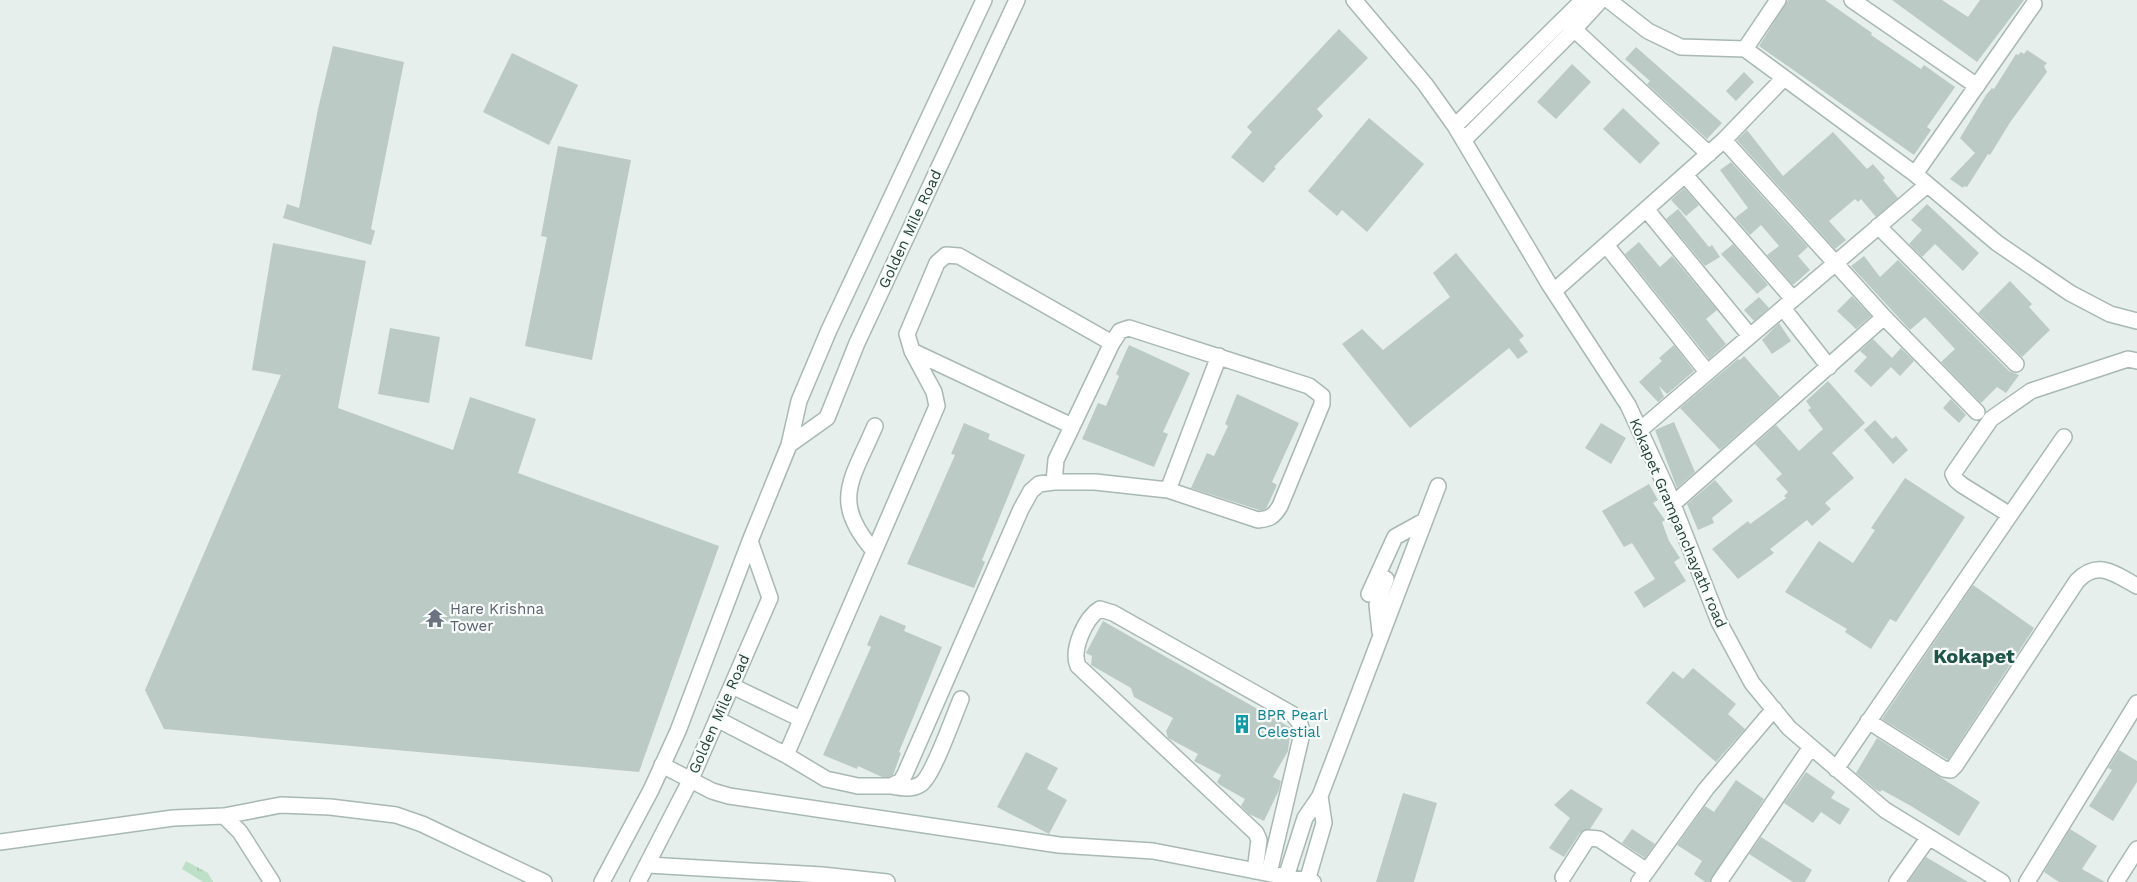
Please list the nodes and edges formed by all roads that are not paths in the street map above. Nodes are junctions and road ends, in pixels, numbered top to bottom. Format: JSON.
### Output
{"nodes":[{"id":1,"x":984,"y":0,"type":"edge"},
{"id":2,"x":1017,"y":0,"type":"edge"},
{"id":3,"x":1354,"y":0,"type":"edge"},
{"id":4,"x":1584,"y":0,"type":"edge"},
{"id":5,"x":1778,"y":0,"type":"edge"},
{"id":6,"x":1852,"y":0,"type":"edge"},
{"id":7,"x":1606,"y":1,"type":"edge"},
{"id":8,"x":2034,"y":4,"type":"dead end"},
{"id":9,"x":1569,"y":25,"type":"junction"},
{"id":10,"x":1745,"y":49,"type":"junction"},
{"id":11,"x":1784,"y":78,"type":"junction"},
{"id":12,"x":1977,"y":86,"type":"junction"},
{"id":13,"x":1456,"y":126,"type":"junction"},
{"id":14,"x":1464,"y":140,"type":"junction"},
{"id":15,"x":1724,"y":140,"type":"junction"},
{"id":16,"x":1708,"y":154,"type":"junction"},
{"id":17,"x":1915,"y":174,"type":"junction"},
{"id":18,"x":1685,"y":175,"type":"junction"},
{"id":19,"x":1927,"y":185,"type":"junction"},
{"id":20,"x":1646,"y":209,"type":"junction"},
{"id":21,"x":1878,"y":226,"type":"junction"},
{"id":22,"x":1606,"y":245,"type":"junction"},
{"id":23,"x":1836,"y":263,"type":"junction"},
{"id":24,"x":1554,"y":291,"type":"junction"},
{"id":25,"x":1788,"y":303,"type":"junction"},
{"id":26,"x":1884,"y":317,"type":"junction"},
{"id":27,"x":2137,"y":321,"type":"edge"},
{"id":28,"x":1750,"y":336,"type":"junction"},
{"id":29,"x":1112,"y":343,"type":"junction"},
{"id":30,"x":912,"y":351,"type":"junction"},
{"id":31,"x":1219,"y":356,"type":"junction"},
{"id":32,"x":2137,"y":361,"type":"edge"},
{"id":33,"x":2016,"y":364,"type":"dead end"},
{"id":34,"x":1829,"y":367,"type":"junction"},
{"id":35,"x":1707,"y":372,"type":"junction"},
{"id":36,"x":1977,"y":412,"type":"dead end"},
{"id":37,"x":875,"y":426,"type":"dead end"},
{"id":38,"x":1072,"y":426,"type":"junction"},
{"id":39,"x":1640,"y":430,"type":"junction"},
{"id":40,"x":2064,"y":437,"type":"dead end"},
{"id":41,"x":789,"y":445,"type":"junction"},
{"id":42,"x":1054,"y":482,"type":"junction"},
{"id":43,"x":1438,"y":486,"type":"dead end"},
{"id":44,"x":1168,"y":490,"type":"junction"},
{"id":45,"x":1673,"y":504,"type":"junction"},
{"id":46,"x":2010,"y":516,"type":"junction"},
{"id":47,"x":1424,"y":521,"type":"junction"},
{"id":48,"x":750,"y":541,"type":"junction"},
{"id":49,"x":1400,"y":545,"type":"dead end"},
{"id":50,"x":874,"y":551,"type":"junction"},
{"id":51,"x":2137,"y":586,"type":"edge"},
{"id":52,"x":1369,"y":594,"type":"dead end"},
{"id":53,"x":1380,"y":636,"type":"junction"},
{"id":54,"x":732,"y":686,"type":"junction"},
{"id":55,"x":961,"y":699,"type":"dead end"},
{"id":56,"x":2137,"y":703,"type":"edge"},
{"id":57,"x":1774,"y":709,"type":"junction"},
{"id":58,"x":717,"y":719,"type":"junction"},
{"id":59,"x":801,"y":719,"type":"junction"},
{"id":60,"x":1872,"y":724,"type":"junction"},
{"id":61,"x":1811,"y":747,"type":"junction"},
{"id":62,"x":786,"y":754,"type":"junction"},
{"id":63,"x":662,"y":765,"type":"junction"},
{"id":64,"x":1840,"y":772,"type":"junction"},
{"id":65,"x":691,"y":780,"type":"junction"},
{"id":66,"x":891,"y":786,"type":"junction"},
{"id":67,"x":1320,"y":796,"type":"junction"},
{"id":68,"x":224,"y":816,"type":"junction"},
{"id":69,"x":1258,"y":836,"type":"junction"},
{"id":70,"x":1277,"y":838,"type":"junction"},
{"id":71,"x":1929,"y":838,"type":"junction"},
{"id":72,"x":0,"y":842,"type":"edge"},
{"id":73,"x":2137,"y":850,"type":"edge"},
{"id":74,"x":648,"y":865,"type":"junction"},
{"id":75,"x":1262,"y":875,"type":"edge"},
{"id":76,"x":1563,"y":877,"type":"dead end"},
{"id":77,"x":1643,"y":877,"type":"edge"},
{"id":78,"x":1300,"y":880,"type":"edge"},
{"id":79,"x":272,"y":882,"type":"edge"},
{"id":80,"x":544,"y":882,"type":"edge"},
{"id":81,"x":602,"y":882,"type":"edge"},
{"id":82,"x":638,"y":882,"type":"edge"},
{"id":83,"x":887,"y":882,"type":"edge"},
{"id":84,"x":1718,"y":882,"type":"edge"},
{"id":85,"x":1897,"y":882,"type":"edge"},
{"id":86,"x":2002,"y":882,"type":"edge"},
{"id":87,"x":2027,"y":882,"type":"edge"},
{"id":88,"x":2116,"y":882,"type":"edge"}],
"edges":[{"from":1,"to":41,"type":"street","name":"Golden Mile Road"},
{"from":2,"to":41,"type":"street","name":"Golden Mile Road"},
{"from":3,"to":13,"type":"street","name":"Kokapet Grampanchayath road"},
{"from":4,"to":9,"type":"street"},
{"from":5,"to":10,"type":"street"},
{"from":6,"to":12,"type":"street"},
{"from":7,"to":9,"type":"street"},
{"from":7,"to":10,"type":"street"},
{"from":8,"to":12,"type":"street"},
{"from":9,"to":13,"type":"street"},
{"from":9,"to":14,"type":"street"},
{"from":9,"to":16,"type":"street"},
{"from":10,"to":11,"type":"street"},
{"from":11,"to":15,"type":"street"},
{"from":11,"to":17,"type":"street"},
{"from":12,"to":17,"type":"street"},
{"from":13,"to":14,"type":"street","name":"Kokapet Grampanchayath road"},
{"from":14,"to":24,"type":"street","name":"Kokapet Grampanchayath road"},
{"from":15,"to":16,"type":"street"},
{"from":15,"to":23,"type":"street"},
{"from":16,"to":18,"type":"street"},
{"from":17,"to":19,"type":"street"},
{"from":18,"to":20,"type":"street"},
{"from":18,"to":25,"type":"street"},
{"from":19,"to":21,"type":"street"},
{"from":19,"to":27,"type":"street"},
{"from":20,"to":22,"type":"street"},
{"from":20,"to":28,"type":"street"},
{"from":21,"to":23,"type":"street"},
{"from":21,"to":33,"type":"street"},
{"from":22,"to":24,"type":"street"},
{"from":22,"to":35,"type":"street"},
{"from":23,"to":25,"type":"street"},
{"from":23,"to":26,"type":"street"},
{"from":24,"to":39,"type":"street","name":"Kokapet Grampanchayath road"},
{"from":25,"to":28,"type":"street"},
{"from":25,"to":34,"type":"street"},
{"from":26,"to":34,"type":"street"},
{"from":26,"to":36,"type":"street"},
{"from":28,"to":35,"type":"street"},
{"from":29,"to":30,"type":"street"},
{"from":29,"to":31,"type":"street"},
{"from":29,"to":38,"type":"street"},
{"from":30,"to":38,"type":"street"},
{"from":30,"to":50,"type":"street"},
{"from":31,"to":44,"type":"street"},
{"from":31,"to":44,"type":"street"},
{"from":32,"to":46,"type":"street"},
{"from":34,"to":45,"type":"street"},
{"from":35,"to":39,"type":"street"},
{"from":37,"to":50,"type":"street"},
{"from":38,"to":42,"type":"street"},
{"from":39,"to":45,"type":"street","name":"Kokapet Grampanchayath road"},
{"from":40,"to":46,"type":"street"},
{"from":41,"to":48,"type":"street","name":"Golden Mile Road"},
{"from":42,"to":44,"type":"street"},
{"from":42,"to":66,"type":"street"},
{"from":43,"to":47,"type":"street"},
{"from":45,"to":57,"type":"street","name":"Kokapet Grampanchayath road"},
{"from":46,"to":60,"type":"street"},
{"from":47,"to":52,"type":"street"},
{"from":47,"to":53,"type":"street"},
{"from":48,"to":54,"type":"street","name":"Golden Mile Road"},
{"from":48,"to":63,"type":"street","name":"Golden Mile Road"},
{"from":49,"to":53,"type":"street"},
{"from":50,"to":59,"type":"street"},
{"from":51,"to":60,"type":"street"},
{"from":53,"to":67,"type":"street"},
{"from":54,"to":58,"type":"street","name":"Golden Mile Road"},
{"from":54,"to":59,"type":"street"},
{"from":55,"to":66,"type":"street"},
{"from":56,"to":87,"type":"street"},
{"from":57,"to":61,"type":"street","name":"Kokapet Grampanchayath road"},
{"from":57,"to":77,"type":"street"},
{"from":58,"to":62,"type":"street"},
{"from":58,"to":65,"type":"street","name":"Golden Mile Road"},
{"from":59,"to":62,"type":"street"},
{"from":60,"to":64,"type":"street"},
{"from":61,"to":64,"type":"street","name":"Kokapet Grampanchayath road"},
{"from":61,"to":84,"type":"street"},
{"from":62,"to":66,"type":"street"},
{"from":63,"to":65,"type":"street"},
{"from":63,"to":81,"type":"street","name":"Golden Mile Road"},
{"from":64,"to":71,"type":"street","name":"Kokapet Grampanchayath road"},
{"from":65,"to":74,"type":"street","name":"Golden Mile Road"},
{"from":65,"to":75,"type":"street"},
{"from":67,"to":78,"type":"street"},
{"from":67,"to":78,"type":"street"},
{"from":68,"to":72,"type":"street"},
{"from":68,"to":79,"type":"street"},
{"from":68,"to":80,"type":"street"},
{"from":69,"to":70,"type":"street"},
{"from":69,"to":70,"type":"street"},
{"from":69,"to":75,"type":"street"},
{"from":70,"to":75,"type":"street"},
{"from":71,"to":85,"type":"street"},
{"from":71,"to":86,"type":"street","name":"Kokapet Grampanchayath road"},
{"from":73,"to":88,"type":"street"},
{"from":74,"to":82,"type":"street","name":"Golden Mile Road"},
{"from":74,"to":83,"type":"street"},
{"from":75,"to":78,"type":"street"},
{"from":76,"to":77,"type":"street"}]}
